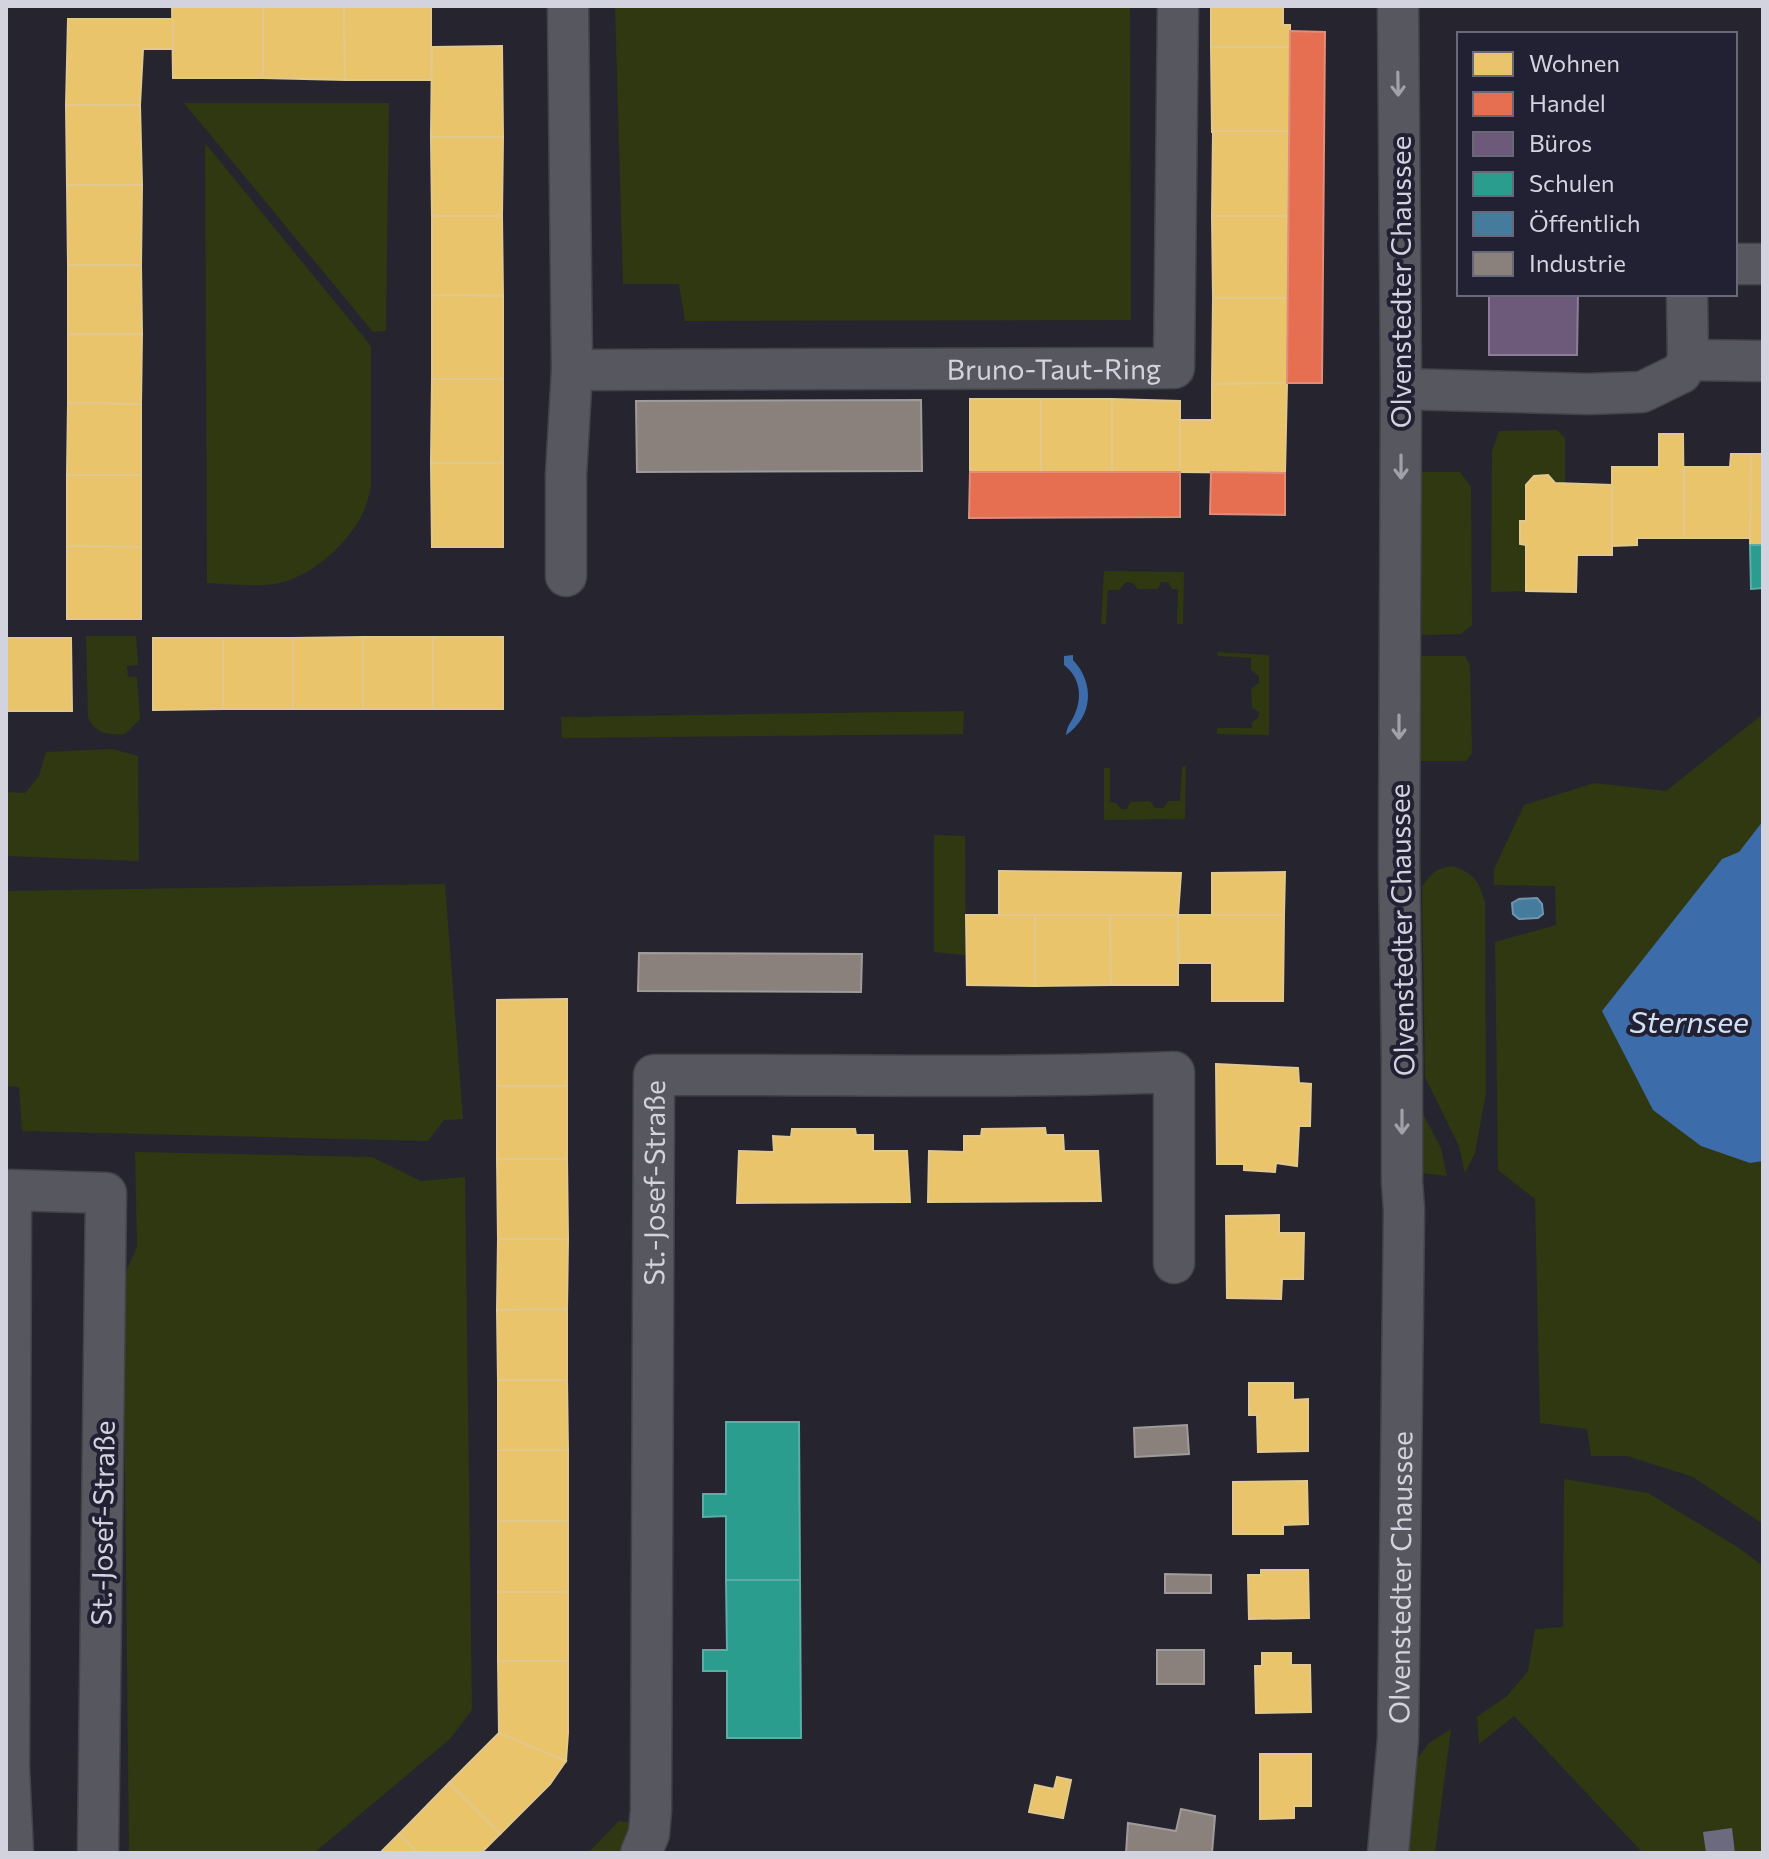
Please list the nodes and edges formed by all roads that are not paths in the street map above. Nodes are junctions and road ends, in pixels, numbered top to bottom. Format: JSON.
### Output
{"nodes":[{"id":1,"x":568,"y":6,"type":"edge"},
{"id":2,"x":1178,"y":6,"type":"edge"},
{"id":3,"x":1398,"y":6,"type":"edge"},
{"id":4,"x":1737,"y":264,"type":"edge"},
{"id":5,"x":1763,"y":264,"type":"edge"},
{"id":6,"x":1687,"y":296,"type":"edge"},
{"id":7,"x":1688,"y":360,"type":"junction"},
{"id":8,"x":1763,"y":361,"type":"edge"},
{"id":9,"x":572,"y":370,"type":"junction"},
{"id":10,"x":1401,"y":389,"type":"junction"},
{"id":11,"x":566,"y":576,"type":"dead end"},
{"id":12,"x":1174,"y":1263,"type":"dead end"},
{"id":13,"x":8,"y":1770,"type":"edge"},
{"id":14,"x":13,"y":1853,"type":"edge"},
{"id":15,"x":98,"y":1853,"type":"edge"},
{"id":16,"x":641,"y":1853,"type":"edge"},
{"id":17,"x":1388,"y":1853,"type":"edge"}],
"edges":[{"from":1,"to":9,"type":"street"},
{"from":2,"to":9,"type":"street","name":"Bruno-Taut-Ring"},
{"from":3,"to":10,"type":"street","name":"Olvenstedter Chaussee","one_way":true},
{"from":4,"to":5,"type":"street"},
{"from":6,"to":7,"type":"street"},
{"from":7,"to":8,"type":"street"},
{"from":7,"to":10,"type":"street"},
{"from":9,"to":11,"type":"street"},
{"from":10,"to":17,"type":"street","name":"Olvenstedter Chaussee","one_way":true},
{"from":12,"to":16,"type":"street","name":"St.-Josef-Straße"},
{"from":13,"to":14,"type":"street","name":"St.-Josef-Straße"},
{"from":13,"to":15,"type":"street","name":"St.-Josef-Straße"}]}
